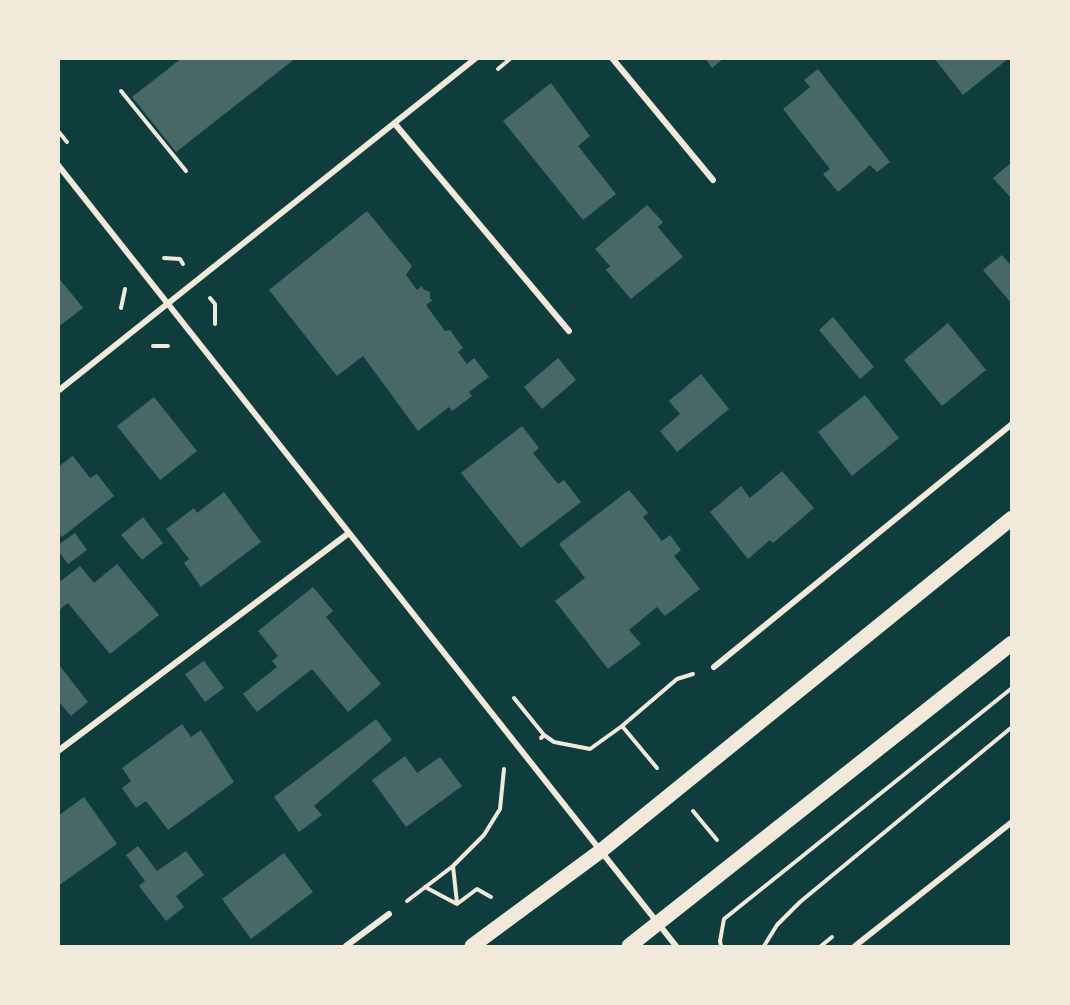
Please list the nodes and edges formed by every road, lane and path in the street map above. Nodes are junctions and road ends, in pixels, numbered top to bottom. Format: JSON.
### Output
{"nodes":[{"id":1,"x":476,"y":58,"type":"edge"},
{"id":2,"x":612,"y":58,"type":"edge"},
{"id":3,"x":121,"y":90,"type":"dead end"},
{"id":4,"x":395,"y":124,"type":"junction"},
{"id":5,"x":58,"y":165,"type":"edge"},
{"id":6,"x":186,"y":171,"type":"dead end"},
{"id":7,"x":713,"y":180,"type":"dead end"},
{"id":8,"x":166,"y":260,"type":"dead end"},
{"id":9,"x":143,"y":273,"type":"junction"},
{"id":10,"x":168,"y":305,"type":"junction"},
{"id":11,"x":116,"y":315,"type":"dead end"},
{"id":12,"x":569,"y":332,"type":"dead end"},
{"id":13,"x":58,"y":391,"type":"edge"},
{"id":14,"x":1011,"y":424,"type":"edge"},
{"id":15,"x":1011,"y":518,"type":"edge"},
{"id":16,"x":349,"y":533,"type":"junction"},
{"id":17,"x":1011,"y":643,"type":"edge"},
{"id":18,"x":714,"y":667,"type":"joint"},
{"id":19,"x":1011,"y":688,"type":"edge"},
{"id":20,"x":621,"y":726,"type":"dead end"},
{"id":21,"x":1011,"y":727,"type":"edge"},
{"id":22,"x":58,"y":751,"type":"edge"},
{"id":23,"x":523,"y":751,"type":"junction"},
{"id":24,"x":1011,"y":822,"type":"edge"},
{"id":25,"x":602,"y":850,"type":"junction"},
{"id":26,"x":453,"y":866,"type":"junction"},
{"id":27,"x":457,"y":904,"type":"dead end"},
{"id":28,"x":389,"y":914,"type":"joint"},
{"id":29,"x":659,"y":924,"type":"junction"},
{"id":30,"x":346,"y":946,"type":"edge"},
{"id":31,"x":472,"y":946,"type":"edge"},
{"id":32,"x":629,"y":946,"type":"edge"},
{"id":33,"x":676,"y":946,"type":"edge"},
{"id":34,"x":721,"y":946,"type":"edge"},
{"id":35,"x":765,"y":946,"type":"edge"},
{"id":36,"x":855,"y":946,"type":"edge"}],
"edges":[{"from":1,"to":4,"type":"street"},
{"from":2,"to":7,"type":"street"},
{"from":3,"to":6,"type":"path"},
{"from":4,"to":10,"type":"street"},
{"from":4,"to":12,"type":"street"},
{"from":5,"to":9,"type":"street"},
{"from":8,"to":9,"type":"path"},
{"from":9,"to":10,"type":"street"},
{"from":9,"to":11,"type":"path"},
{"from":10,"to":13,"type":"street"},
{"from":10,"to":16,"type":"street"},
{"from":14,"to":18,"type":"street"},
{"from":15,"to":25,"type":"main road"},
{"from":16,"to":22,"type":"street"},
{"from":16,"to":23,"type":"street"},
{"from":17,"to":29,"type":"main road"},
{"from":18,"to":20,"type":"path"},
{"from":19,"to":34,"type":"path"},
{"from":21,"to":35,"type":"path"},
{"from":23,"to":25,"type":"street"},
{"from":23,"to":26,"type":"path"},
{"from":24,"to":36,"type":"street"},
{"from":25,"to":29,"type":"street"},
{"from":25,"to":31,"type":"main road"},
{"from":26,"to":27,"type":"path"},
{"from":26,"to":28,"type":"path"},
{"from":28,"to":30,"type":"street"},
{"from":29,"to":32,"type":"main road"},
{"from":29,"to":33,"type":"street"}]}
